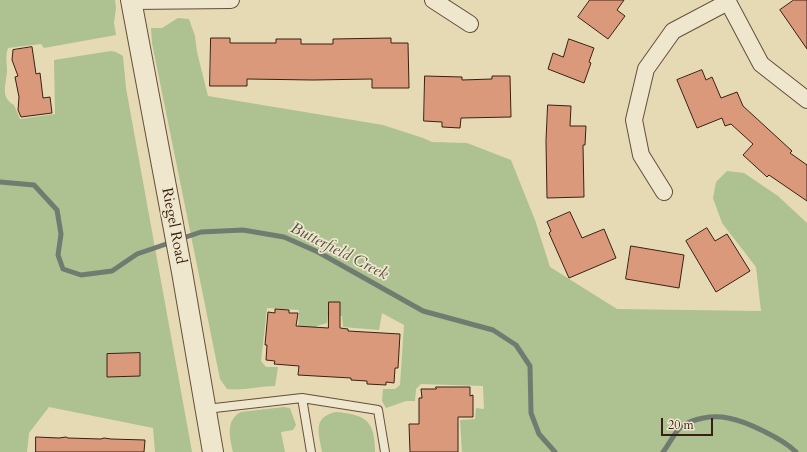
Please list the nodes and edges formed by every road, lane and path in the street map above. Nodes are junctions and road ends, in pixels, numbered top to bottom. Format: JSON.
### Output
{"nodes":[{"id":1,"x":131,"y":0,"type":"edge"},
{"id":2,"x":231,"y":0,"type":"edge"},
{"id":3,"x":433,"y":0,"type":"edge"},
{"id":4,"x":728,"y":1,"type":"edge"},
{"id":5,"x":470,"y":24,"type":"dead end"},
{"id":6,"x":807,"y":100,"type":"edge"},
{"id":7,"x":664,"y":192,"type":"dead end"},
{"id":8,"x":302,"y":398,"type":"junction"},
{"id":9,"x":206,"y":409,"type":"junction"},
{"id":10,"x":213,"y":452,"type":"edge"},
{"id":11,"x":311,"y":452,"type":"edge"},
{"id":12,"x":385,"y":452,"type":"edge"}],
"edges":[{"from":1,"to":2,"type":"street"},
{"from":1,"to":9,"type":"street","name":"Riegel Road"},
{"from":3,"to":5,"type":"street"},
{"from":4,"to":6,"type":"street"},
{"from":4,"to":7,"type":"street"},
{"from":8,"to":9,"type":"lane"},
{"from":8,"to":11,"type":"lane"},
{"from":8,"to":12,"type":"lane"},
{"from":9,"to":10,"type":"street","name":"Riegel Road"}]}
